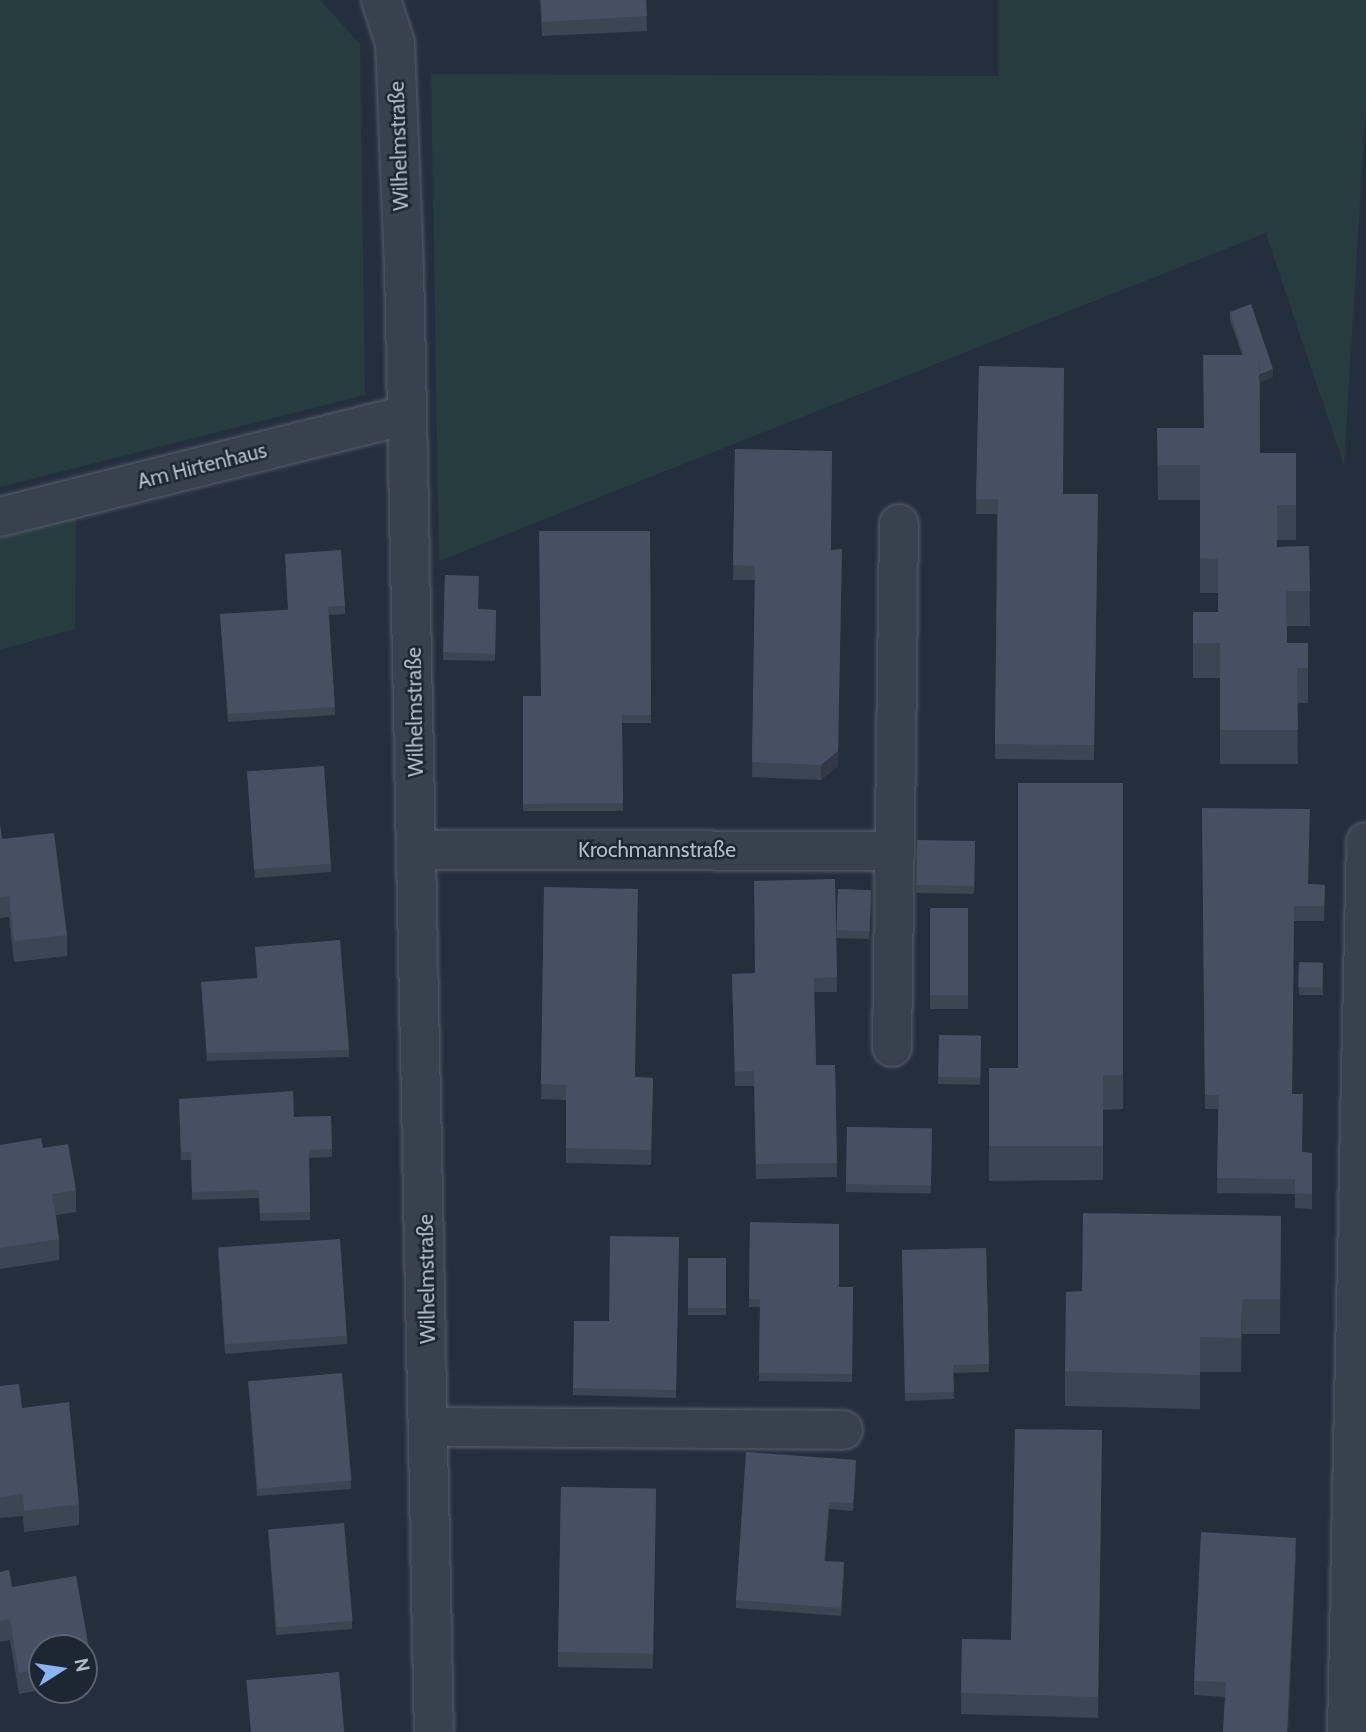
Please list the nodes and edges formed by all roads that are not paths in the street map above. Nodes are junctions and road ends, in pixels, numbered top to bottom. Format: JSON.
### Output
{"nodes":[{"id":1,"x":382,"y":0,"type":"edge"},
{"id":2,"x":405,"y":415,"type":"junction"},
{"id":3,"x":0,"y":517,"type":"edge"},
{"id":4,"x":899,"y":524,"type":"dead end"},
{"id":5,"x":1366,"y":842,"type":"edge"},
{"id":6,"x":418,"y":850,"type":"junction"},
{"id":7,"x":895,"y":851,"type":"junction"},
{"id":8,"x":892,"y":1047,"type":"dead end"},
{"id":9,"x":430,"y":1427,"type":"junction"},
{"id":10,"x":843,"y":1430,"type":"dead end"},
{"id":11,"x":1358,"y":1578,"type":"edge"},
{"id":12,"x":434,"y":1732,"type":"edge"},
{"id":13,"x":1346,"y":1732,"type":"edge"}],
"edges":[{"from":1,"to":2,"type":"street","name":"Wilhelmstraße"},
{"from":2,"to":3,"type":"street","name":"Am Hirtenhaus"},
{"from":2,"to":6,"type":"street","name":"Wilhelmstraße"},
{"from":4,"to":7,"type":"street"},
{"from":5,"to":11,"type":"street"},
{"from":6,"to":7,"type":"street","name":"Krochmannstraße"},
{"from":6,"to":9,"type":"street","name":"Wilhelmstraße"},
{"from":7,"to":8,"type":"street"},
{"from":9,"to":10,"type":"street"},
{"from":9,"to":12,"type":"street","name":"Wilhelmstraße"},
{"from":11,"to":13,"type":"street"}]}
